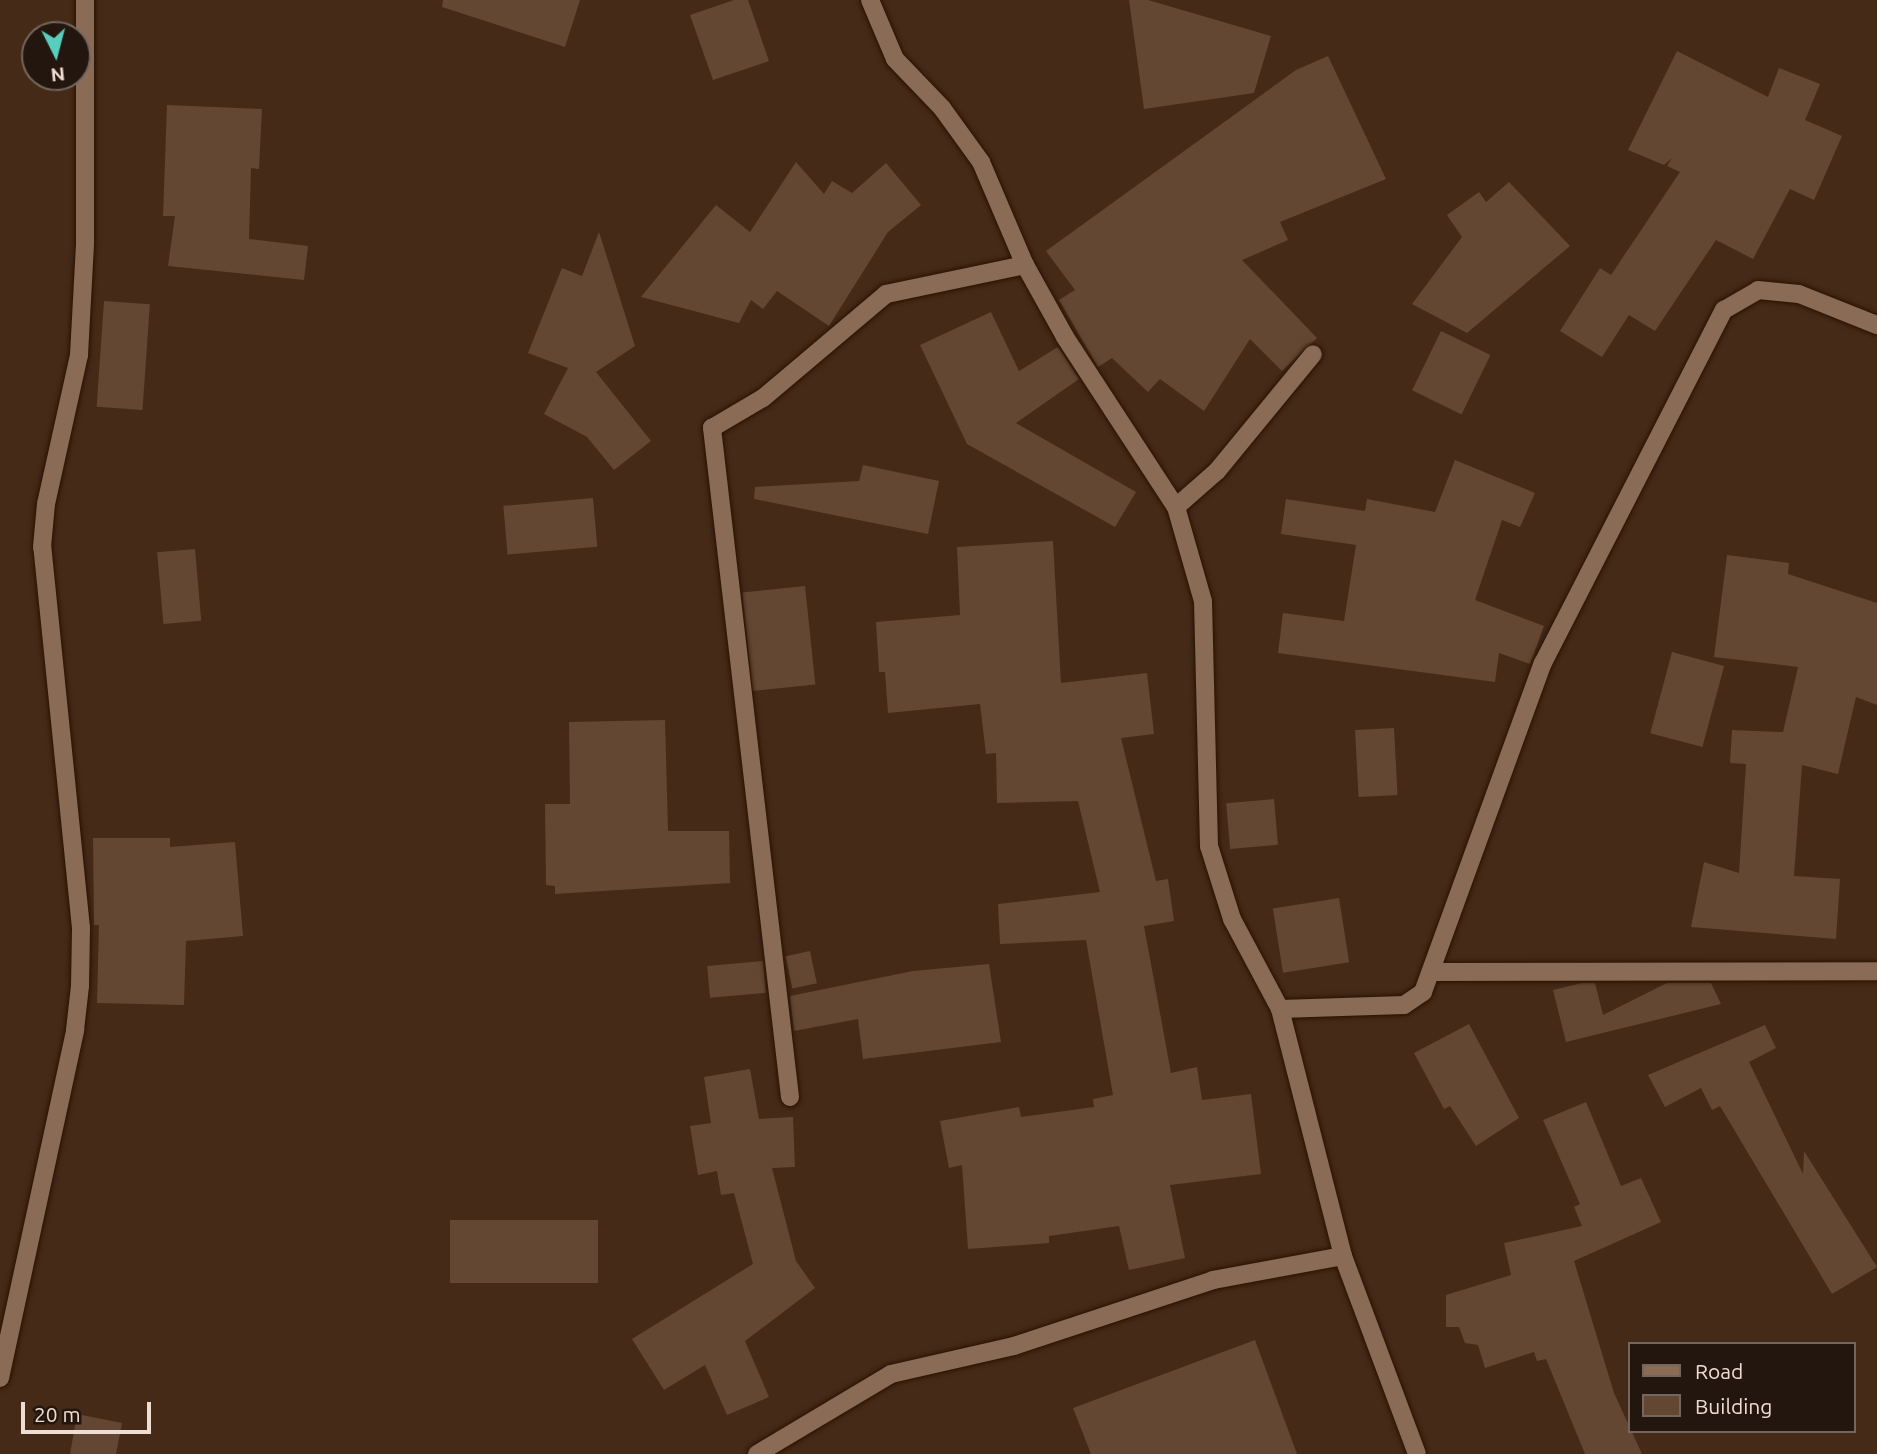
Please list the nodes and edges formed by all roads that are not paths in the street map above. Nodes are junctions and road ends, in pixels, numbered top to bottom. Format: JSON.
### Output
{"nodes":[{"id":1,"x":85,"y":0,"type":"edge"},
{"id":2,"x":870,"y":0,"type":"edge"},
{"id":3,"x":1025,"y":265,"type":"junction"},
{"id":4,"x":1877,"y":325,"type":"edge"},
{"id":5,"x":1313,"y":354,"type":"dead end"},
{"id":6,"x":1176,"y":507,"type":"junction"},
{"id":7,"x":1877,"y":971,"type":"edge"},
{"id":8,"x":1432,"y":972,"type":"junction"},
{"id":9,"x":1280,"y":1009,"type":"junction"},
{"id":10,"x":790,"y":1097,"type":"dead end"},
{"id":11,"x":1343,"y":1256,"type":"junction"},
{"id":12,"x":0,"y":1378,"type":"edge"},
{"id":13,"x":757,"y":1454,"type":"edge"},
{"id":14,"x":1417,"y":1454,"type":"edge"}],
"edges":[{"from":1,"to":12,"type":"street"},
{"from":2,"to":3,"type":"street"},
{"from":3,"to":6,"type":"street"},
{"from":3,"to":10,"type":"street"},
{"from":4,"to":8,"type":"street"},
{"from":5,"to":6,"type":"street"},
{"from":6,"to":9,"type":"street"},
{"from":7,"to":8,"type":"street"},
{"from":8,"to":9,"type":"street"},
{"from":9,"to":11,"type":"street"},
{"from":11,"to":13,"type":"street"},
{"from":11,"to":14,"type":"street"}]}
